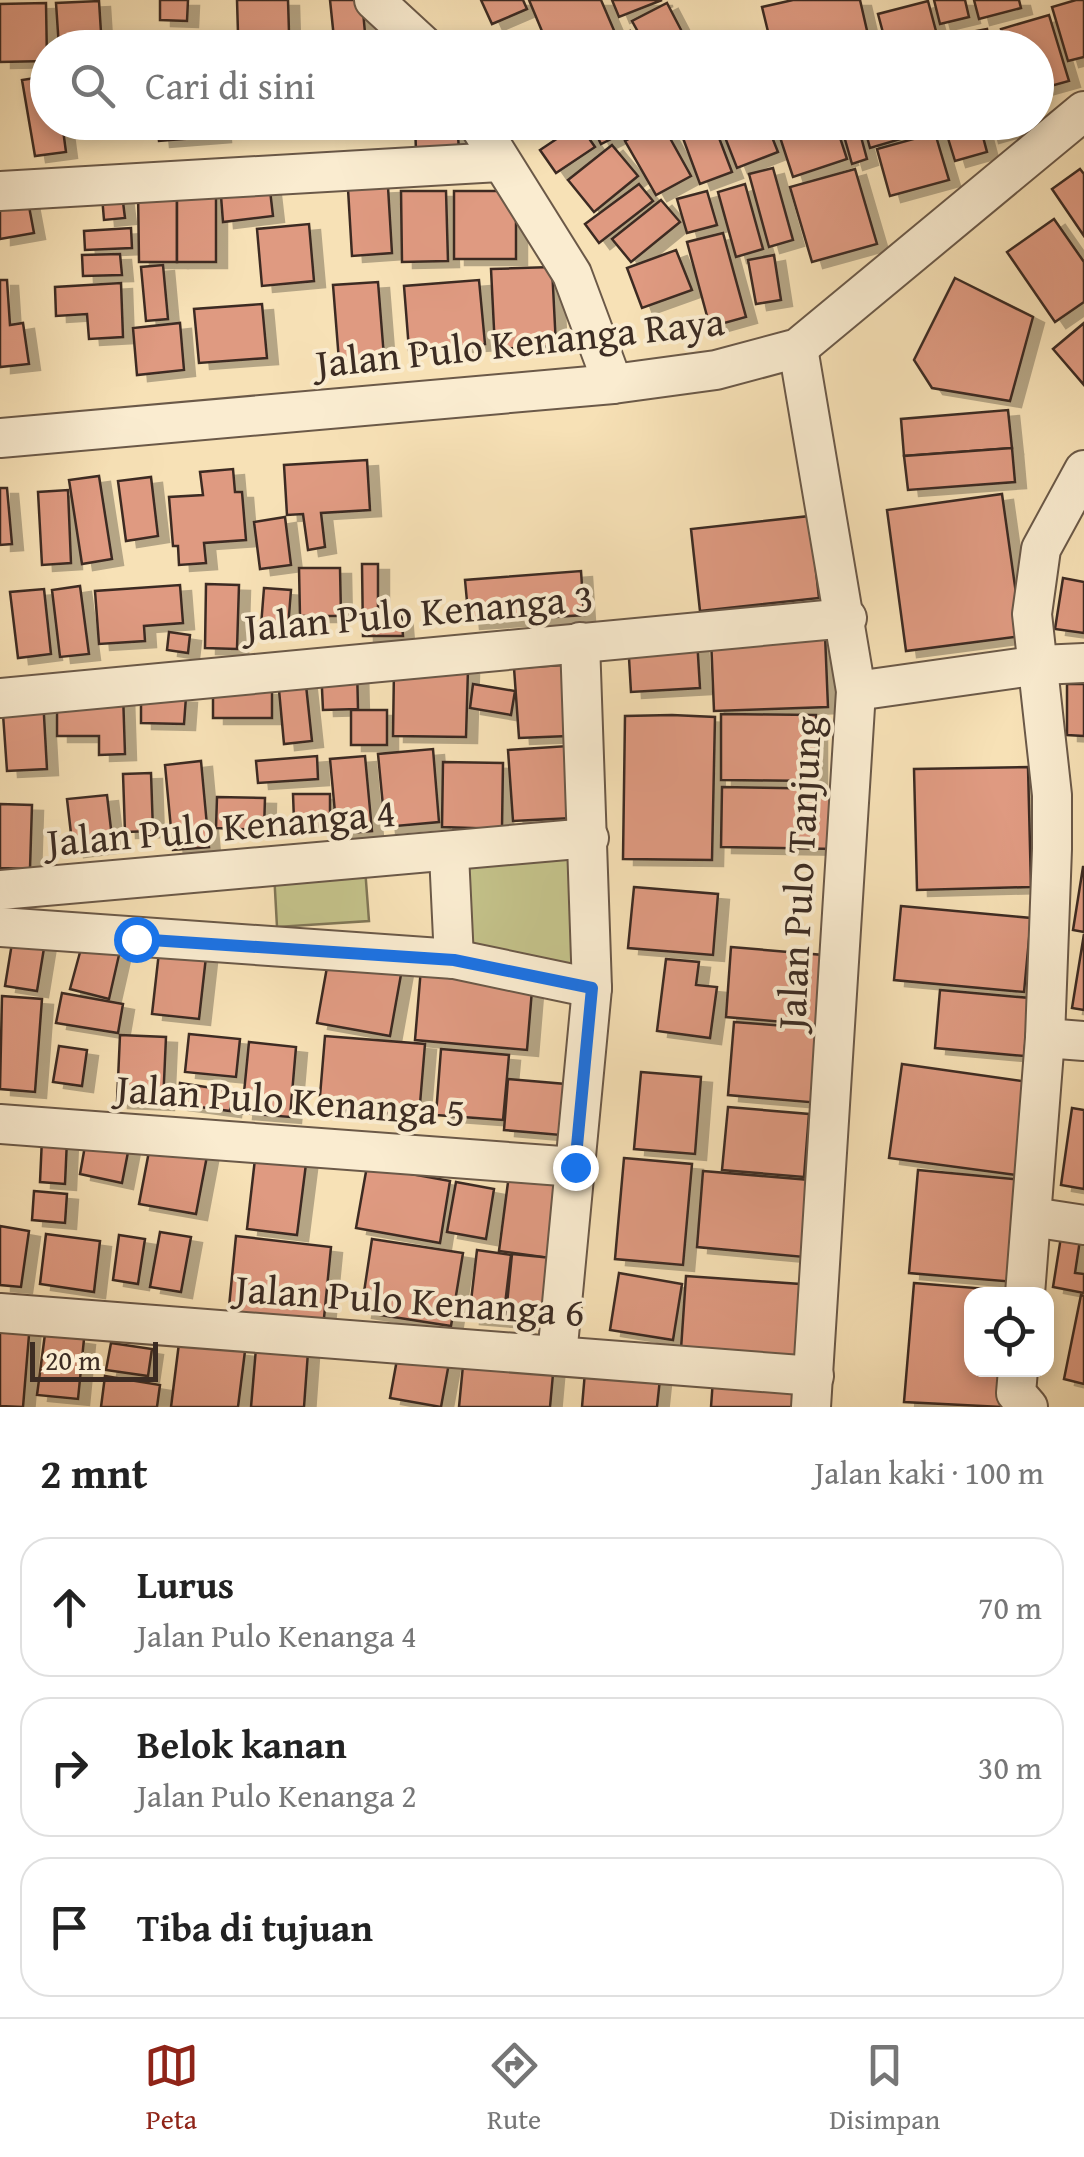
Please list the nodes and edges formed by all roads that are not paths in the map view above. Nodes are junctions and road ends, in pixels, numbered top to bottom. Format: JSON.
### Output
{"nodes":[{"id":1,"x":374,"y":0,"type":"edge"},
{"id":2,"x":406,"y":30,"type":"edge"},
{"id":3,"x":1084,"y":111,"type":"edge"},
{"id":4,"x":1054,"y":136,"type":"edge"},
{"id":5,"x":487,"y":140,"type":"edge"},
{"id":6,"x":1049,"y":140,"type":"edge"},
{"id":7,"x":499,"y":162,"type":"junction"},
{"id":8,"x":0,"y":191,"type":"edge"},
{"id":9,"x":798,"y":348,"type":"junction"},
{"id":10,"x":613,"y":384,"type":"junction"},
{"id":11,"x":0,"y":438,"type":"edge"},
{"id":12,"x":1084,"y":470,"type":"edge"},
{"id":13,"x":847,"y":618,"type":"junction"},
{"id":14,"x":580,"y":642,"type":"junction"},
{"id":15,"x":1040,"y":664,"type":"junction"},
{"id":16,"x":1084,"y":664,"type":"edge"},
{"id":17,"x":856,"y":691,"type":"junction"},
{"id":18,"x":0,"y":698,"type":"edge"},
{"id":19,"x":589,"y":838,"type":"junction"},
{"id":20,"x":1068,"y":851,"type":"edge"},
{"id":21,"x":449,"y":854,"type":"junction"},
{"id":22,"x":0,"y":890,"type":"edge"},
{"id":23,"x":0,"y":927,"type":"edge"},
{"id":24,"x":454,"y":960,"type":"junction"},
{"id":25,"x":592,"y":988,"type":"junction"},
{"id":26,"x":1045,"y":1038,"type":"junction"},
{"id":27,"x":1084,"y":1041,"type":"edge"},
{"id":28,"x":0,"y":1124,"type":"edge"},
{"id":29,"x":575,"y":1167,"type":"junction"},
{"id":30,"x":1032,"y":1217,"type":"junction"},
{"id":31,"x":1084,"y":1225,"type":"edge"},
{"id":32,"x":1026,"y":1287,"type":"edge"},
{"id":33,"x":0,"y":1313,"type":"edge"},
{"id":34,"x":558,"y":1356,"type":"junction"},
{"id":35,"x":1017,"y":1377,"type":"edge"},
{"id":36,"x":812,"y":1391,"type":"edge"},
{"id":37,"x":1028,"y":1407,"type":"edge"}],
"edges":[{"from":1,"to":2,"type":"street"},
{"from":3,"to":4,"type":"street","name":"Jalan Pulo Kenanga Raya"},
{"from":5,"to":7,"type":"street"},
{"from":6,"to":9,"type":"street","name":"Jalan Pulo Kenanga Raya"},
{"from":7,"to":8,"type":"street"},
{"from":7,"to":10,"type":"street"},
{"from":9,"to":10,"type":"street","name":"Jalan Pulo Kenanga Raya"},
{"from":9,"to":13,"type":"street","name":"Jalan Pulo Tanjung"},
{"from":10,"to":11,"type":"street","name":"Jalan Pulo Kenanga Raya"},
{"from":12,"to":15,"type":"street"},
{"from":13,"to":14,"type":"street","name":"Jalan Pulo Kenanga 3"},
{"from":13,"to":17,"type":"street","name":"Jalan Pulo Tanjung"},
{"from":14,"to":18,"type":"street","name":"Jalan Pulo Kenanga 3"},
{"from":14,"to":19,"type":"street"},
{"from":15,"to":16,"type":"street"},
{"from":15,"to":17,"type":"street"},
{"from":15,"to":20,"type":"street"},
{"from":17,"to":36,"type":"street","name":"Jalan Pulo Tanjung"},
{"from":19,"to":21,"type":"street","name":"Jalan Pulo Kenanga 4"},
{"from":19,"to":25,"type":"street"},
{"from":20,"to":26,"type":"street"},
{"from":21,"to":22,"type":"street","name":"Jalan Pulo Kenanga 4"},
{"from":21,"to":24,"type":"street","name":"Jalan Pulo Kenanga 4"},
{"from":23,"to":24,"type":"street"},
{"from":24,"to":25,"type":"street"},
{"from":25,"to":29,"type":"street"},
{"from":26,"to":27,"type":"street"},
{"from":26,"to":30,"type":"street"},
{"from":28,"to":29,"type":"street","name":"Jalan Pulo Kenanga 5"},
{"from":29,"to":34,"type":"street"},
{"from":30,"to":31,"type":"street"},
{"from":30,"to":32,"type":"street"},
{"from":33,"to":34,"type":"street","name":"Jalan Pulo Kenanga 6"},
{"from":34,"to":36,"type":"street","name":"Jalan Pulo Kenanga 6"},
{"from":35,"to":37,"type":"street"}]}
